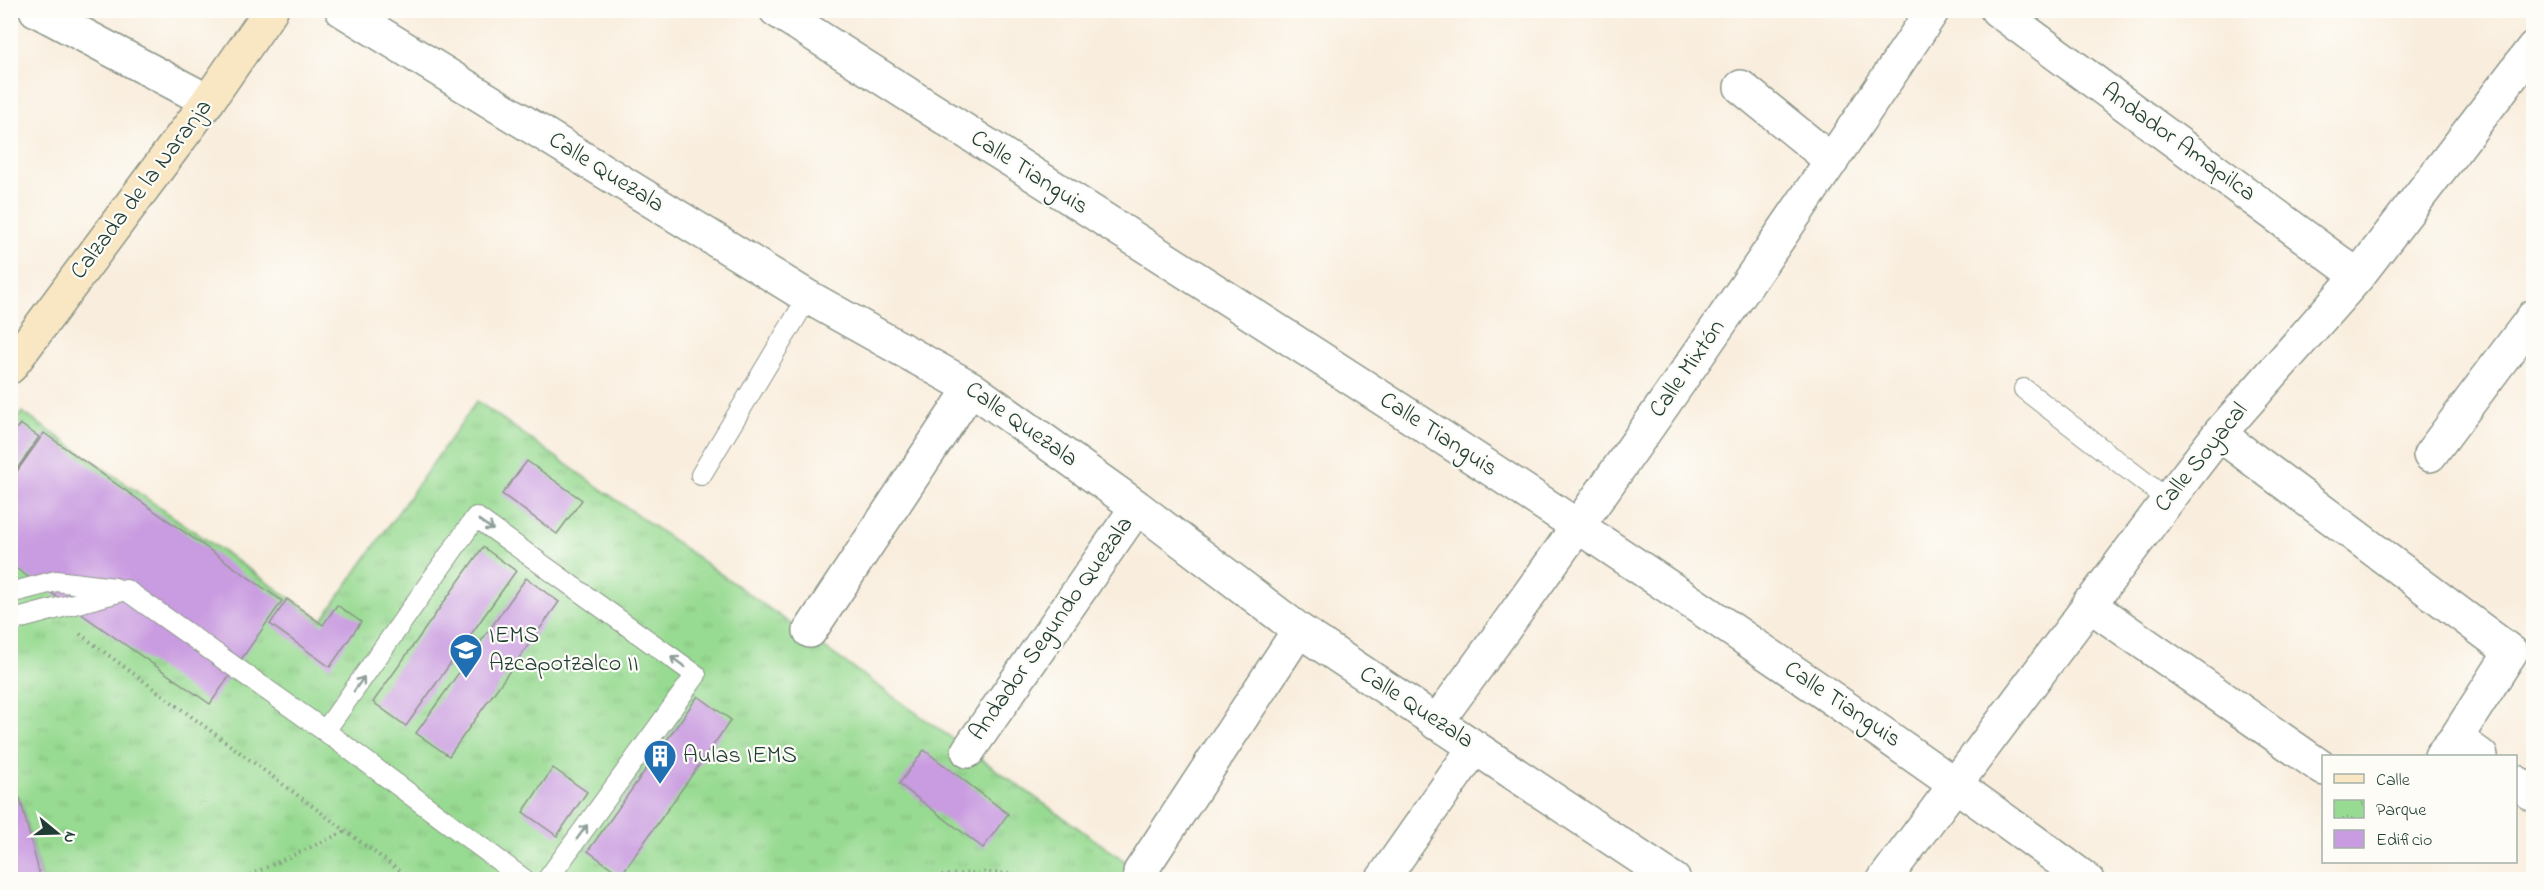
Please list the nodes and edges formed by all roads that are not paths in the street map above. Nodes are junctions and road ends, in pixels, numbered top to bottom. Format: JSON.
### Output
{"nodes":[{"id":1,"x":36,"y":10,"type":"edge"},
{"id":2,"x":271,"y":10,"type":"edge"},
{"id":3,"x":342,"y":10,"type":"edge"},
{"id":4,"x":776,"y":10,"type":"edge"},
{"id":5,"x":1933,"y":10,"type":"edge"},
{"id":6,"x":1997,"y":10,"type":"edge"},
{"id":7,"x":2534,"y":46,"type":"edge"},
{"id":8,"x":1741,"y":87,"type":"dead end"},
{"id":9,"x":208,"y":101,"type":"junction"},
{"id":10,"x":1832,"y":161,"type":"junction"},
{"id":11,"x":2358,"y":276,"type":"junction"},
{"id":12,"x":808,"y":297,"type":"junction"},
{"id":13,"x":57,"y":303,"type":"junction"},
{"id":14,"x":2534,"y":316,"type":"edge"},
{"id":15,"x":10,"y":337,"type":"edge"},
{"id":16,"x":10,"y":367,"type":"edge"},
{"id":17,"x":971,"y":388,"type":"junction"},
{"id":18,"x":2024,"y":389,"type":"dead end"},
{"id":19,"x":2219,"y":434,"type":"junction"},
{"id":20,"x":2430,"y":455,"type":"dead end"},
{"id":21,"x":701,"y":475,"type":"dead end"},
{"id":22,"x":2168,"y":500,"type":"junction"},
{"id":23,"x":1137,"y":507,"type":"junction"},
{"id":24,"x":1580,"y":526,"type":"junction"},
{"id":25,"x":126,"y":590,"type":"junction"},
{"id":26,"x":10,"y":593,"type":"edge"},
{"id":27,"x":2088,"y":604,"type":"junction"},
{"id":28,"x":10,"y":621,"type":"edge"},
{"id":29,"x":1299,"y":630,"type":"junction"},
{"id":30,"x":810,"y":631,"type":"dead end"},
{"id":31,"x":1436,"y":723,"type":"junction"},
{"id":32,"x":325,"y":731,"type":"junction"},
{"id":33,"x":1475,"y":747,"type":"junction"},
{"id":34,"x":2459,"y":750,"type":"edge"},
{"id":35,"x":968,"y":751,"type":"dead end"},
{"id":36,"x":2322,"y":768,"type":"edge"},
{"id":37,"x":1954,"y":782,"type":"junction"},
{"id":38,"x":2517,"y":783,"type":"edge"},
{"id":39,"x":2534,"y":795,"type":"edge"},
{"id":40,"x":1637,"y":869,"type":"edge"},
{"id":41,"x":1140,"y":872,"type":"dead end"},
{"id":42,"x":525,"y":879,"type":"edge"},
{"id":43,"x":547,"y":879,"type":"edge"},
{"id":44,"x":1382,"y":879,"type":"edge"},
{"id":45,"x":1674,"y":879,"type":"edge"},
{"id":46,"x":1884,"y":879,"type":"edge"},
{"id":47,"x":2087,"y":879,"type":"edge"}],
"edges":[{"from":1,"to":9,"type":"street"},
{"from":2,"to":9,"type":"main road","name":"Calzada de la Naranja"},
{"from":3,"to":12,"type":"street","name":"Calle Quezala"},
{"from":4,"to":24,"type":"street","name":"Calle Tianguis"},
{"from":5,"to":10,"type":"street","name":"Calle Mixtón"},
{"from":6,"to":11,"type":"street","name":"Andador Amapilca"},
{"from":7,"to":11,"type":"street","name":"Calle Soyacal"},
{"from":8,"to":10,"type":"street"},
{"from":9,"to":13,"type":"main road","name":"Calzada de la Naranja"},
{"from":10,"to":24,"type":"street","name":"Calle Mixtón"},
{"from":11,"to":19,"type":"street","name":"Calle Soyacal"},
{"from":12,"to":17,"type":"street","name":"Calle Quezala"},
{"from":12,"to":21,"type":"lane"},
{"from":13,"to":15,"type":"main road"},
{"from":13,"to":16,"type":"main road","name":"Calzada de la Naranja"},
{"from":14,"to":20,"type":"street"},
{"from":17,"to":23,"type":"street","name":"Calle Quezala"},
{"from":17,"to":30,"type":"street"},
{"from":18,"to":22,"type":"lane"},
{"from":19,"to":22,"type":"street","name":"Calle Soyacal"},
{"from":19,"to":34,"type":"street"},
{"from":22,"to":27,"type":"street","name":"Calle Soyacal"},
{"from":23,"to":29,"type":"street","name":"Calle Quezala"},
{"from":23,"to":35,"type":"street","name":"Andador Segundo Quezala"},
{"from":24,"to":31,"type":"street","name":"Calle Mixtón"},
{"from":24,"to":37,"type":"street","name":"Calle Tianguis"},
{"from":25,"to":26,"type":"lane"},
{"from":25,"to":28,"type":"lane"},
{"from":25,"to":32,"type":"lane"},
{"from":27,"to":36,"type":"street"},
{"from":27,"to":37,"type":"street","name":"Calle Soyacal"},
{"from":29,"to":31,"type":"street","name":"Calle Quezala"},
{"from":29,"to":41,"type":"street"},
{"from":31,"to":33,"type":"street","name":"Calle Quezala"},
{"from":32,"to":42,"type":"lane"},
{"from":32,"to":43,"type":"lane"},
{"from":33,"to":40,"type":"street","name":"Calle Quezala"},
{"from":33,"to":44,"type":"street"},
{"from":37,"to":46,"type":"street","name":"Calle Soyacal"},
{"from":37,"to":47,"type":"street","name":"Calle Tianguis"},
{"from":38,"to":39,"type":"street"},
{"from":40,"to":45,"type":"street","name":"Calle Quezala"}]}
